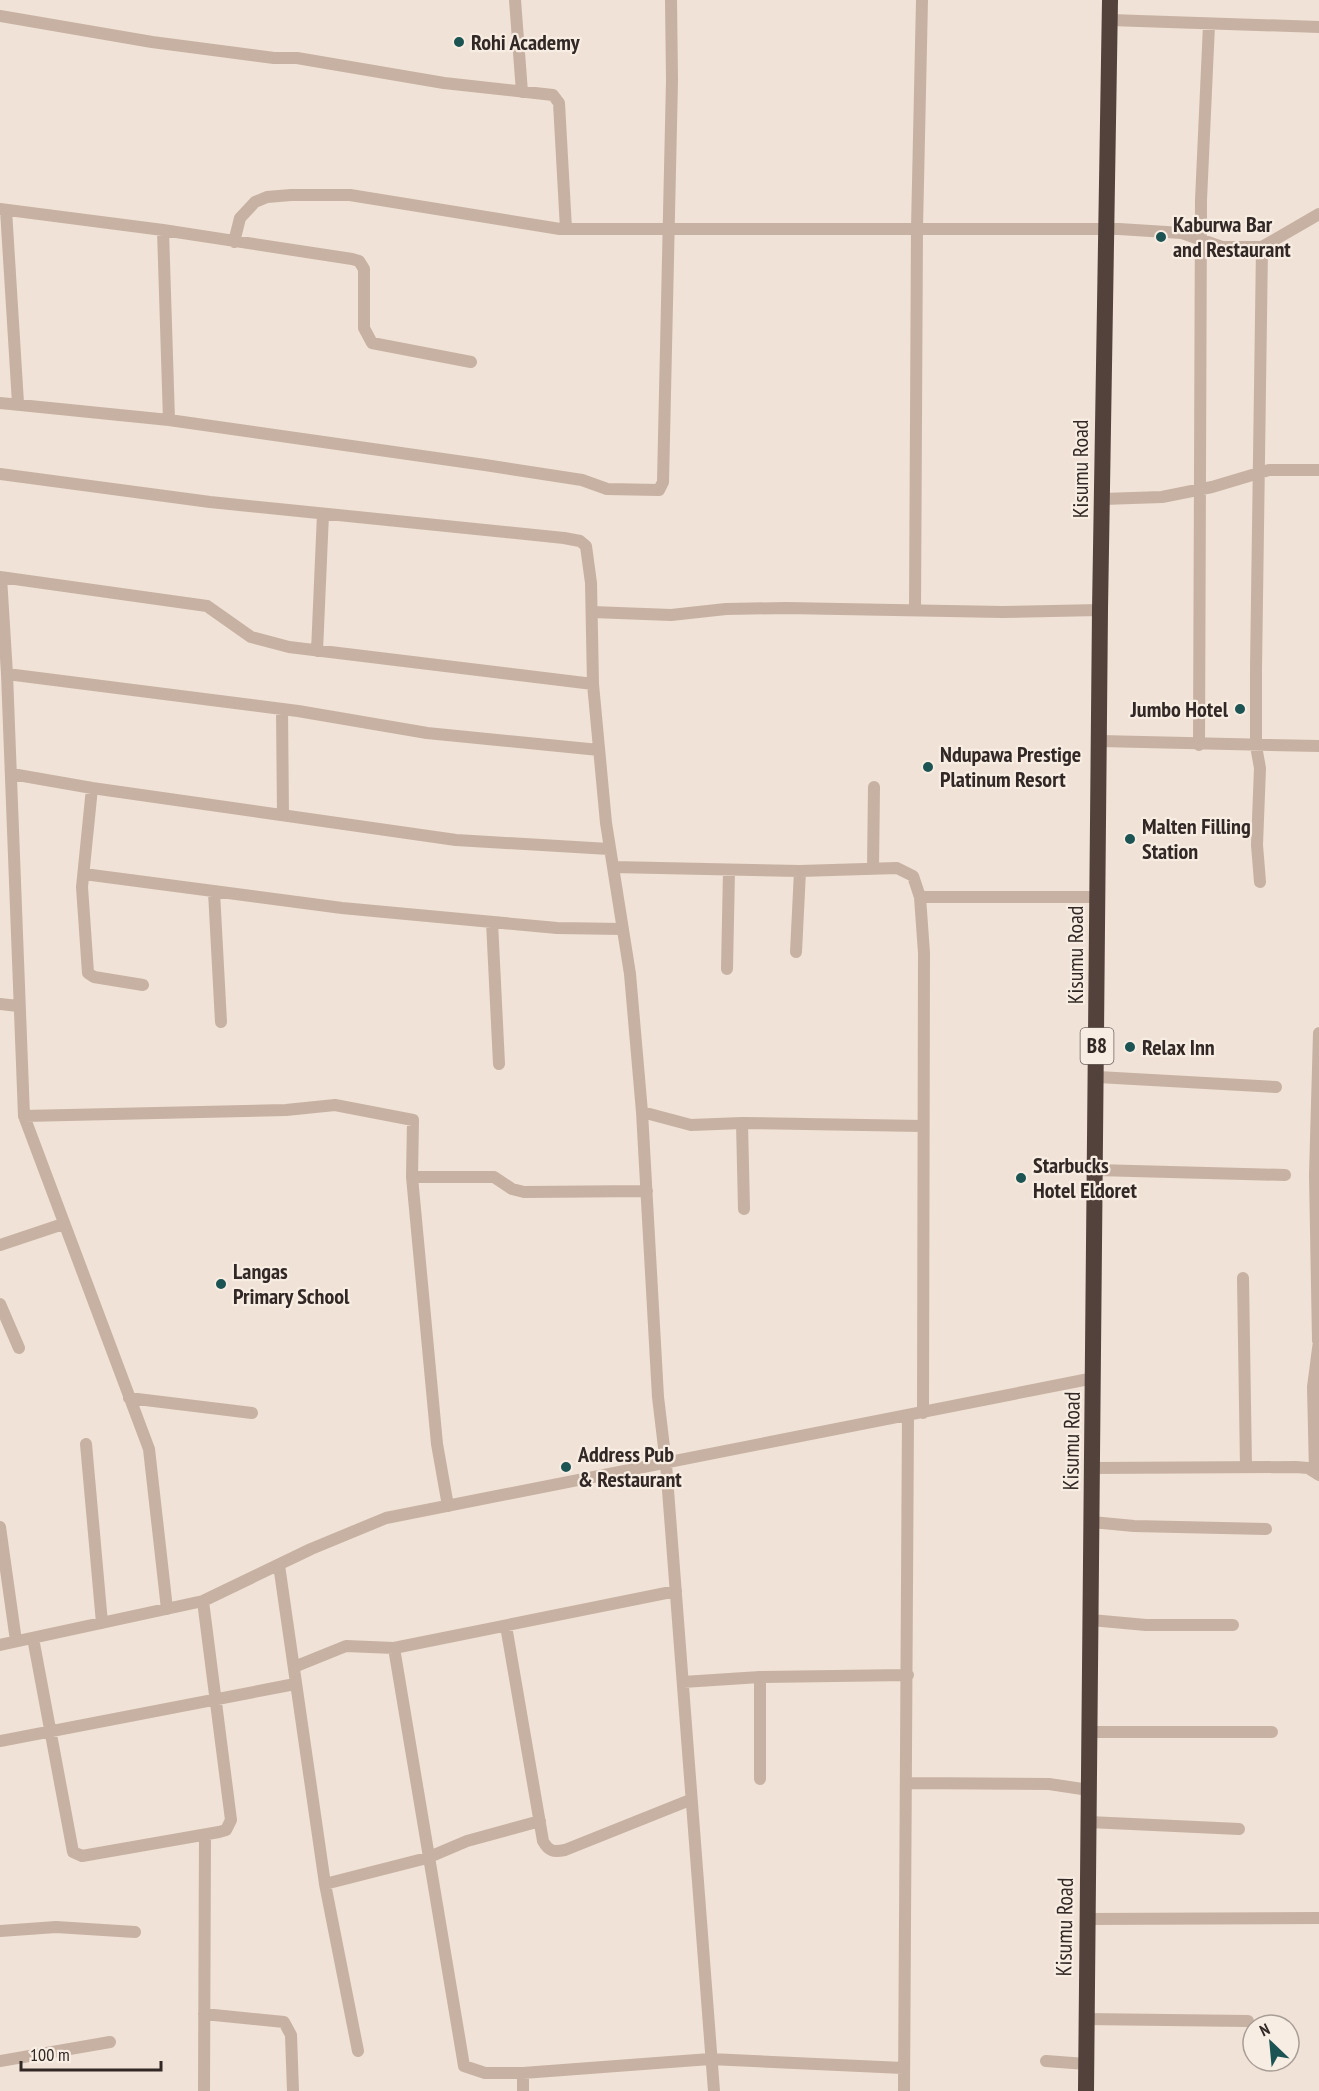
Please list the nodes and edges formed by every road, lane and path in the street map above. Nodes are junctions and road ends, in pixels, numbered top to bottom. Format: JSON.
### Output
{"nodes":[{"id":1,"x":515,"y":0,"type":"edge"},
{"id":2,"x":671,"y":0,"type":"edge"},
{"id":3,"x":922,"y":0,"type":"edge"},
{"id":4,"x":1110,"y":0,"type":"edge"},
{"id":5,"x":0,"y":16,"type":"edge"},
{"id":6,"x":1110,"y":20,"type":"junction"},
{"id":7,"x":1209,"y":25,"type":"junction"},
{"id":8,"x":1319,"y":27,"type":"edge"},
{"id":9,"x":522,"y":92,"type":"junction"},
{"id":10,"x":3,"y":210,"type":"edge"},
{"id":11,"x":1319,"y":214,"type":"edge"},
{"id":12,"x":917,"y":228,"type":"junction"},
{"id":13,"x":566,"y":229,"type":"junction"},
{"id":14,"x":163,"y":230,"type":"junction"},
{"id":15,"x":668,"y":230,"type":"junction"},
{"id":16,"x":1105,"y":230,"type":"junction"},
{"id":17,"x":1201,"y":239,"type":"junction"},
{"id":18,"x":234,"y":242,"type":"junction"},
{"id":19,"x":1262,"y":247,"type":"junction"},
{"id":20,"x":471,"y":362,"type":"dead end"},
{"id":21,"x":0,"y":403,"type":"edge"},
{"id":22,"x":18,"y":403,"type":"junction"},
{"id":23,"x":169,"y":420,"type":"junction"},
{"id":24,"x":1319,"y":470,"type":"edge"},
{"id":25,"x":1258,"y":473,"type":"junction"},
{"id":26,"x":0,"y":474,"type":"edge"},
{"id":27,"x":1198,"y":490,"type":"junction"},
{"id":28,"x":1103,"y":499,"type":"junction"},
{"id":29,"x":323,"y":514,"type":"junction"},
{"id":30,"x":0,"y":577,"type":"edge"},
{"id":31,"x":915,"y":610,"type":"junction"},
{"id":32,"x":1100,"y":610,"type":"junction"},
{"id":33,"x":592,"y":612,"type":"junction"},
{"id":34,"x":317,"y":651,"type":"junction"},
{"id":35,"x":8,"y":674,"type":"junction"},
{"id":36,"x":593,"y":684,"type":"junction"},
{"id":37,"x":282,"y":709,"type":"junction"},
{"id":38,"x":1100,"y":741,"type":"junction"},
{"id":39,"x":1199,"y":745,"type":"junction"},
{"id":40,"x":1256,"y":746,"type":"junction"},
{"id":41,"x":1319,"y":746,"type":"edge"},
{"id":42,"x":599,"y":750,"type":"junction"},
{"id":43,"x":12,"y":774,"type":"junction"},
{"id":44,"x":874,"y":787,"type":"dead end"},
{"id":45,"x":92,"y":788,"type":"junction"},
{"id":46,"x":283,"y":815,"type":"junction"},
{"id":47,"x":609,"y":849,"type":"junction"},
{"id":48,"x":614,"y":867,"type":"junction"},
{"id":49,"x":873,"y":869,"type":"junction"},
{"id":50,"x":729,"y":870,"type":"junction"},
{"id":51,"x":800,"y":871,"type":"junction"},
{"id":52,"x":84,"y":874,"type":"junction"},
{"id":53,"x":1260,"y":882,"type":"dead end"},
{"id":54,"x":214,"y":892,"type":"junction"},
{"id":55,"x":920,"y":897,"type":"junction"},
{"id":56,"x":1098,"y":897,"type":"junction"},
{"id":57,"x":492,"y":922,"type":"junction"},
{"id":58,"x":622,"y":929,"type":"junction"},
{"id":59,"x":796,"y":952,"type":"dead end"},
{"id":60,"x":727,"y":969,"type":"dead end"},
{"id":61,"x":143,"y":985,"type":"dead end"},
{"id":62,"x":0,"y":1004,"type":"edge"},
{"id":63,"x":18,"y":1006,"type":"junction"},
{"id":64,"x":221,"y":1022,"type":"dead end"},
{"id":65,"x":1319,"y":1033,"type":"edge"},
{"id":66,"x":499,"y":1064,"type":"dead end"},
{"id":67,"x":1098,"y":1077,"type":"junction"},
{"id":68,"x":1276,"y":1087,"type":"dead end"},
{"id":69,"x":642,"y":1112,"type":"junction"},
{"id":70,"x":24,"y":1116,"type":"junction"},
{"id":71,"x":742,"y":1123,"type":"junction"},
{"id":72,"x":922,"y":1126,"type":"junction"},
{"id":73,"x":1096,"y":1170,"type":"junction"},
{"id":74,"x":1286,"y":1175,"type":"dead end"},
{"id":75,"x":412,"y":1178,"type":"junction"},
{"id":76,"x":647,"y":1191,"type":"junction"},
{"id":77,"x":744,"y":1209,"type":"dead end"},
{"id":78,"x":63,"y":1224,"type":"junction"},
{"id":79,"x":0,"y":1245,"type":"edge"},
{"id":80,"x":1243,"y":1278,"type":"dead end"},
{"id":81,"x":0,"y":1304,"type":"edge"},
{"id":82,"x":1318,"y":1341,"type":"edge"},
{"id":83,"x":19,"y":1348,"type":"dead end"},
{"id":84,"x":1094,"y":1378,"type":"junction"},
{"id":85,"x":129,"y":1398,"type":"junction"},
{"id":86,"x":252,"y":1413,"type":"dead end"},
{"id":87,"x":923,"y":1413,"type":"junction"},
{"id":88,"x":909,"y":1416,"type":"junction"},
{"id":89,"x":86,"y":1444,"type":"dead end"},
{"id":90,"x":666,"y":1464,"type":"junction"},
{"id":91,"x":1246,"y":1467,"type":"junction"},
{"id":92,"x":1093,"y":1468,"type":"junction"},
{"id":93,"x":1317,"y":1473,"type":"edge"},
{"id":94,"x":448,"y":1506,"type":"junction"},
{"id":95,"x":1092,"y":1522,"type":"junction"},
{"id":96,"x":0,"y":1527,"type":"edge"},
{"id":97,"x":1266,"y":1528,"type":"dead end"},
{"id":98,"x":279,"y":1565,"type":"junction"},
{"id":99,"x":676,"y":1591,"type":"junction"},
{"id":100,"x":203,"y":1601,"type":"junction"},
{"id":101,"x":167,"y":1609,"type":"junction"},
{"id":102,"x":1091,"y":1620,"type":"junction"},
{"id":103,"x":102,"y":1623,"type":"junction"},
{"id":104,"x":1233,"y":1625,"type":"dead end"},
{"id":105,"x":506,"y":1626,"type":"junction"},
{"id":106,"x":33,"y":1638,"type":"junction"},
{"id":107,"x":16,"y":1641,"type":"junction"},
{"id":108,"x":0,"y":1645,"type":"edge"},
{"id":109,"x":394,"y":1648,"type":"junction"},
{"id":110,"x":294,"y":1667,"type":"junction"},
{"id":111,"x":908,"y":1675,"type":"junction"},
{"id":112,"x":760,"y":1677,"type":"junction"},
{"id":113,"x":683,"y":1682,"type":"junction"},
{"id":114,"x":295,"y":1684,"type":"junction"},
{"id":115,"x":215,"y":1697,"type":"junction"},
{"id":116,"x":50,"y":1731,"type":"junction"},
{"id":117,"x":1090,"y":1732,"type":"junction"},
{"id":118,"x":1272,"y":1732,"type":"dead end"},
{"id":119,"x":0,"y":1741,"type":"edge"},
{"id":120,"x":760,"y":1779,"type":"dead end"},
{"id":121,"x":908,"y":1784,"type":"junction"},
{"id":122,"x":1089,"y":1790,"type":"junction"},
{"id":123,"x":690,"y":1800,"type":"junction"},
{"id":124,"x":540,"y":1821,"type":"junction"},
{"id":125,"x":1089,"y":1822,"type":"junction"},
{"id":126,"x":1239,"y":1828,"type":"dead end"},
{"id":127,"x":205,"y":1835,"type":"junction"},
{"id":128,"x":427,"y":1858,"type":"junction"},
{"id":129,"x":325,"y":1884,"type":"junction"},
{"id":130,"x":1319,"y":1918,"type":"edge"},
{"id":131,"x":1086,"y":1919,"type":"junction"},
{"id":132,"x":0,"y":1931,"type":"edge"},
{"id":133,"x":135,"y":1932,"type":"dead end"},
{"id":134,"x":204,"y":2014,"type":"junction"},
{"id":135,"x":1085,"y":2019,"type":"junction"},
{"id":136,"x":1241,"y":2021,"type":"edge"},
{"id":137,"x":110,"y":2042,"type":"dead end"},
{"id":138,"x":358,"y":2051,"type":"dead end"},
{"id":139,"x":710,"y":2059,"type":"junction"},
{"id":140,"x":0,"y":2061,"type":"edge"},
{"id":141,"x":1046,"y":2061,"type":"dead end"},
{"id":142,"x":1086,"y":2064,"type":"junction"},
{"id":143,"x":903,"y":2068,"type":"junction"},
{"id":144,"x":523,"y":2073,"type":"junction"},
{"id":145,"x":204,"y":2091,"type":"edge"},
{"id":146,"x":293,"y":2091,"type":"edge"},
{"id":147,"x":523,"y":2091,"type":"edge"},
{"id":148,"x":714,"y":2091,"type":"edge"},
{"id":149,"x":904,"y":2091,"type":"edge"},
{"id":150,"x":1086,"y":2091,"type":"edge"}],
"edges":[{"from":1,"to":9,"type":"street"},
{"from":2,"to":15,"type":"street"},
{"from":3,"to":12,"type":"street"},
{"from":4,"to":6,"type":"highway","name":"Kisumu Road","number":"B8"},
{"from":5,"to":9,"type":"street"},
{"from":6,"to":7,"type":"street"},
{"from":6,"to":16,"type":"highway","name":"Kisumu Road","number":"B8"},
{"from":7,"to":8,"type":"street"},
{"from":7,"to":17,"type":"street"},
{"from":9,"to":13,"type":"street"},
{"from":10,"to":14,"type":"street"},
{"from":10,"to":22,"type":"street"},
{"from":11,"to":19,"type":"street"},
{"from":12,"to":15,"type":"street"},
{"from":12,"to":16,"type":"street"},
{"from":12,"to":31,"type":"street"},
{"from":13,"to":15,"type":"street"},
{"from":13,"to":18,"type":"street"},
{"from":14,"to":18,"type":"street"},
{"from":14,"to":23,"type":"street"},
{"from":15,"to":23,"type":"street"},
{"from":16,"to":17,"type":"street"},
{"from":16,"to":28,"type":"highway","name":"Kisumu Road","number":"B8"},
{"from":17,"to":19,"type":"street"},
{"from":17,"to":27,"type":"street"},
{"from":18,"to":20,"type":"street"},
{"from":19,"to":25,"type":"street"},
{"from":21,"to":22,"type":"street"},
{"from":22,"to":23,"type":"street"},
{"from":24,"to":25,"type":"street"},
{"from":25,"to":27,"type":"street"},
{"from":25,"to":40,"type":"street"},
{"from":26,"to":29,"type":"street"},
{"from":27,"to":28,"type":"street"},
{"from":27,"to":39,"type":"street"},
{"from":28,"to":32,"type":"highway","name":"Kisumu Road","number":"B8"},
{"from":29,"to":33,"type":"street"},
{"from":29,"to":34,"type":"street"},
{"from":30,"to":34,"type":"street"},
{"from":30,"to":35,"type":"street"},
{"from":31,"to":32,"type":"street"},
{"from":31,"to":33,"type":"street"},
{"from":32,"to":38,"type":"highway","name":"Kisumu Road","number":"B8"},
{"from":33,"to":36,"type":"street"},
{"from":34,"to":36,"type":"street"},
{"from":35,"to":37,"type":"street"},
{"from":35,"to":43,"type":"street"},
{"from":36,"to":42,"type":"street"},
{"from":37,"to":42,"type":"street"},
{"from":37,"to":46,"type":"street"},
{"from":38,"to":39,"type":"street"},
{"from":38,"to":56,"type":"highway","name":"Kisumu Road","number":"B8"},
{"from":39,"to":40,"type":"street"},
{"from":40,"to":41,"type":"street"},
{"from":40,"to":53,"type":"street"},
{"from":42,"to":47,"type":"street"},
{"from":43,"to":45,"type":"street"},
{"from":43,"to":63,"type":"street"},
{"from":44,"to":49,"type":"street"},
{"from":45,"to":46,"type":"street"},
{"from":45,"to":52,"type":"street"},
{"from":46,"to":47,"type":"street"},
{"from":47,"to":48,"type":"street"},
{"from":48,"to":50,"type":"street"},
{"from":48,"to":58,"type":"street"},
{"from":49,"to":51,"type":"street"},
{"from":49,"to":55,"type":"street"},
{"from":50,"to":51,"type":"street"},
{"from":50,"to":60,"type":"street"},
{"from":51,"to":59,"type":"street"},
{"from":52,"to":54,"type":"street"},
{"from":52,"to":61,"type":"street"},
{"from":54,"to":57,"type":"street"},
{"from":54,"to":64,"type":"street"},
{"from":55,"to":56,"type":"street"},
{"from":55,"to":72,"type":"street"},
{"from":56,"to":67,"type":"highway","name":"Kisumu Road","number":"B8"},
{"from":57,"to":58,"type":"street"},
{"from":57,"to":66,"type":"street"},
{"from":58,"to":69,"type":"street"},
{"from":62,"to":63,"type":"street"},
{"from":63,"to":70,"type":"street"},
{"from":65,"to":82,"type":"street"},
{"from":67,"to":68,"type":"street"},
{"from":67,"to":73,"type":"highway","name":"Kisumu Road","number":"B8"},
{"from":69,"to":71,"type":"street"},
{"from":69,"to":76,"type":"street"},
{"from":70,"to":75,"type":"street"},
{"from":70,"to":78,"type":"street"},
{"from":71,"to":72,"type":"street"},
{"from":71,"to":77,"type":"street"},
{"from":72,"to":87,"type":"street"},
{"from":73,"to":74,"type":"street"},
{"from":73,"to":84,"type":"highway","name":"Kisumu Road","number":"B8"},
{"from":75,"to":76,"type":"street"},
{"from":75,"to":94,"type":"street"},
{"from":76,"to":90,"type":"street"},
{"from":78,"to":79,"type":"street"},
{"from":78,"to":85,"type":"street"},
{"from":80,"to":91,"type":"street"},
{"from":81,"to":83,"type":"street"},
{"from":82,"to":93,"type":"street"},
{"from":84,"to":87,"type":"street"},
{"from":84,"to":92,"type":"highway","name":"Kisumu Road","number":"B8"},
{"from":85,"to":86,"type":"street"},
{"from":85,"to":101,"type":"street"},
{"from":87,"to":88,"type":"street"},
{"from":88,"to":90,"type":"street"},
{"from":88,"to":111,"type":"street"},
{"from":89,"to":103,"type":"street"},
{"from":90,"to":94,"type":"street"},
{"from":90,"to":99,"type":"street"},
{"from":91,"to":92,"type":"street"},
{"from":91,"to":93,"type":"street"},
{"from":92,"to":95,"type":"highway","name":"Kisumu Road","number":"B8"},
{"from":94,"to":98,"type":"street"},
{"from":95,"to":97,"type":"street"},
{"from":95,"to":102,"type":"highway","name":"Kisumu Road","number":"B8"},
{"from":96,"to":107,"type":"street"},
{"from":98,"to":100,"type":"street"},
{"from":98,"to":110,"type":"street"},
{"from":99,"to":105,"type":"street"},
{"from":99,"to":113,"type":"street"},
{"from":100,"to":101,"type":"street"},
{"from":100,"to":115,"type":"street"},
{"from":101,"to":103,"type":"street"},
{"from":102,"to":104,"type":"street"},
{"from":102,"to":117,"type":"highway","name":"Kisumu Road","number":"B8"},
{"from":103,"to":106,"type":"street"},
{"from":105,"to":109,"type":"street"},
{"from":105,"to":124,"type":"street"},
{"from":106,"to":107,"type":"street"},
{"from":106,"to":116,"type":"street"},
{"from":107,"to":108,"type":"street"},
{"from":109,"to":110,"type":"street"},
{"from":109,"to":128,"type":"street"},
{"from":110,"to":114,"type":"street"},
{"from":111,"to":112,"type":"street"},
{"from":111,"to":121,"type":"street"},
{"from":112,"to":113,"type":"street"},
{"from":112,"to":120,"type":"street"},
{"from":113,"to":123,"type":"street"},
{"from":114,"to":115,"type":"street"},
{"from":114,"to":129,"type":"street"},
{"from":115,"to":116,"type":"street"},
{"from":115,"to":127,"type":"street"},
{"from":116,"to":119,"type":"street"},
{"from":116,"to":127,"type":"street"},
{"from":117,"to":118,"type":"street"},
{"from":117,"to":122,"type":"highway","name":"Kisumu Road","number":"B8"},
{"from":121,"to":122,"type":"street"},
{"from":121,"to":143,"type":"street"},
{"from":122,"to":125,"type":"highway","name":"Kisumu Road","number":"B8"},
{"from":123,"to":124,"type":"street"},
{"from":123,"to":139,"type":"street"},
{"from":124,"to":128,"type":"street"},
{"from":125,"to":126,"type":"street"},
{"from":125,"to":131,"type":"highway","name":"Kisumu Road","number":"B8"},
{"from":127,"to":134,"type":"street"},
{"from":128,"to":129,"type":"street"},
{"from":128,"to":144,"type":"street"},
{"from":129,"to":138,"type":"street"},
{"from":130,"to":131,"type":"street"},
{"from":131,"to":135,"type":"highway","name":"Kisumu Road","number":"B8"},
{"from":132,"to":133,"type":"street"},
{"from":134,"to":145,"type":"street"},
{"from":134,"to":146,"type":"street"},
{"from":135,"to":136,"type":"street"},
{"from":135,"to":142,"type":"highway","name":"Kisumu Road","number":"B8"},
{"from":137,"to":140,"type":"street"},
{"from":139,"to":143,"type":"street"},
{"from":139,"to":144,"type":"street"},
{"from":139,"to":148,"type":"street"},
{"from":141,"to":142,"type":"street"},
{"from":142,"to":150,"type":"highway","name":"Kisumu Road","number":"B8"},
{"from":143,"to":149,"type":"street"},
{"from":144,"to":147,"type":"street"}]}
